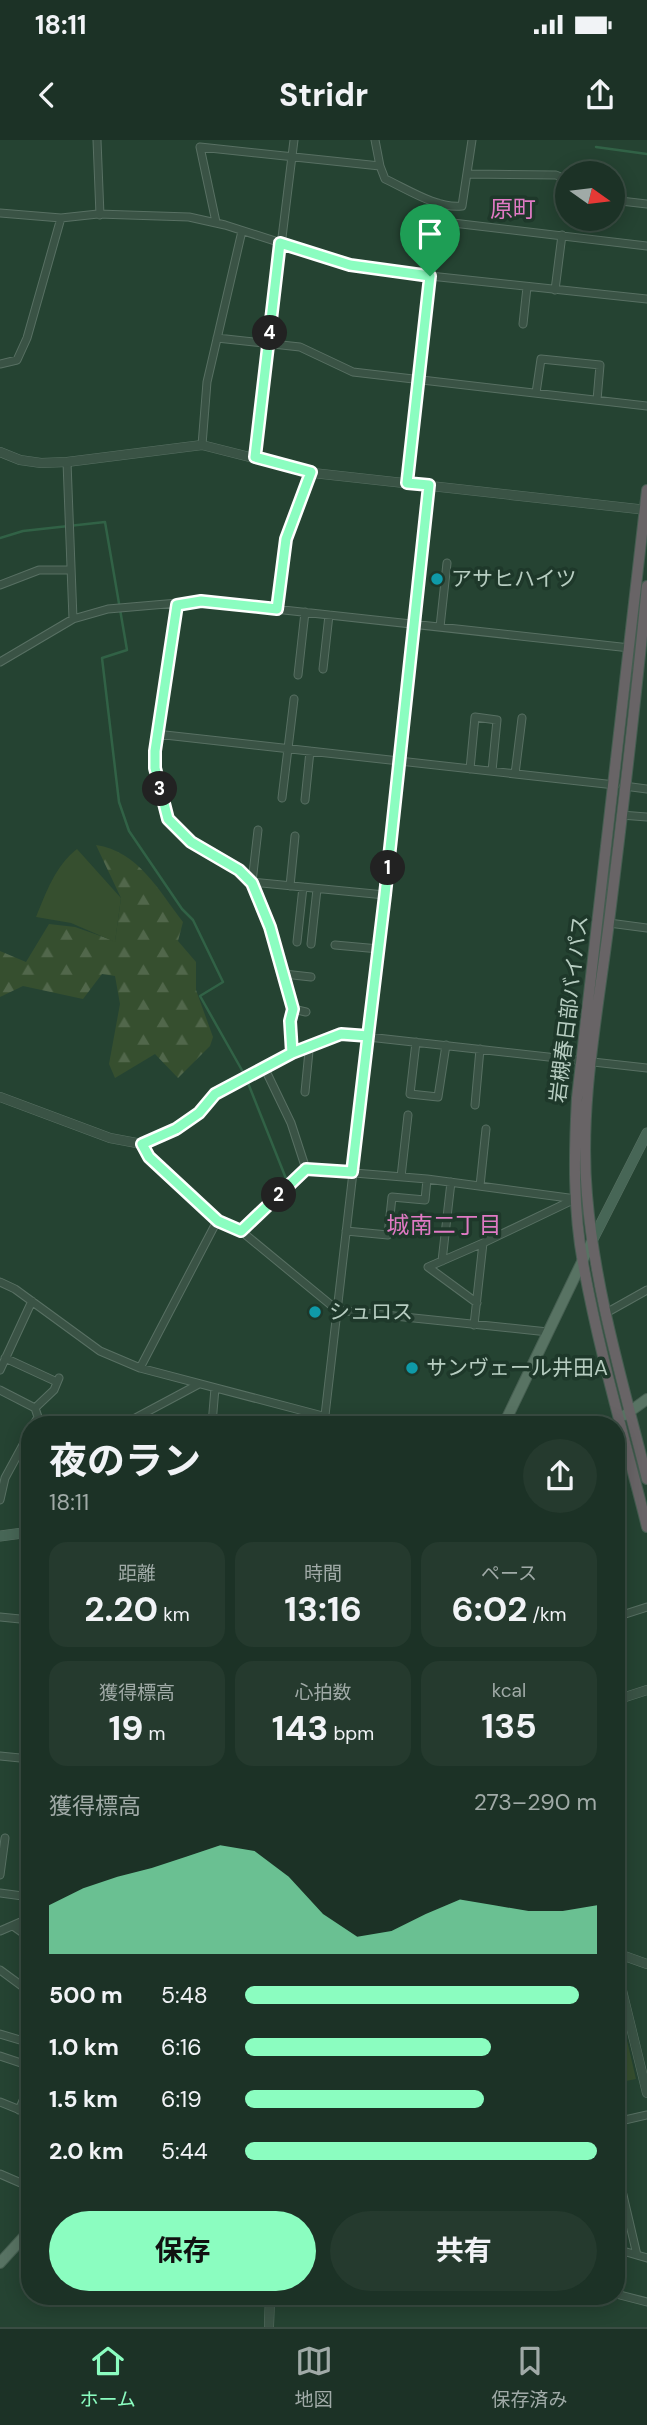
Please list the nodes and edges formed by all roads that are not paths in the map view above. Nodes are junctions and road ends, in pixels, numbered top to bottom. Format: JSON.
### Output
{"nodes":[{"id":1,"x":97,"y":140,"type":"edge"},
{"id":2,"x":294,"y":140,"type":"edge"},
{"id":3,"x":375,"y":140,"type":"edge"},
{"id":4,"x":472,"y":140,"type":"edge"},
{"id":5,"x":292,"y":156,"type":"junction"},
{"id":6,"x":380,"y":166,"type":"junction"},
{"id":7,"x":468,"y":173,"type":"junction"},
{"id":8,"x":555,"y":175,"type":"edge"},
{"id":9,"x":625,"y":201,"type":"edge"},
{"id":10,"x":438,"y":203,"type":"junction"},
{"id":11,"x":647,"y":204,"type":"edge"},
{"id":12,"x":0,"y":213,"type":"edge"},
{"id":13,"x":100,"y":215,"type":"junction"},
{"id":14,"x":61,"y":218,"type":"junction"},
{"id":15,"x":436,"y":221,"type":"junction"},
{"id":16,"x":216,"y":222,"type":"junction"},
{"id":17,"x":242,"y":231,"type":"junction"},
{"id":18,"x":562,"y":235,"type":"junction"},
{"id":19,"x":280,"y":243,"type":"junction"},
{"id":20,"x":647,"y":246,"type":"edge"},
{"id":21,"x":430,"y":276,"type":"junction"},
{"id":22,"x":527,"y":287,"type":"junction"},
{"id":23,"x":555,"y":289,"type":"junction"},
{"id":24,"x":647,"y":299,"type":"edge"},
{"id":25,"x":523,"y":324,"type":"dead end"},
{"id":26,"x":217,"y":338,"type":"junction"},
{"id":27,"x":269,"y":344,"type":"junction"},
{"id":28,"x":0,"y":363,"type":"edge"},
{"id":29,"x":419,"y":379,"type":"junction"},
{"id":30,"x":536,"y":393,"type":"junction"},
{"id":31,"x":597,"y":400,"type":"junction"},
{"id":32,"x":647,"y":406,"type":"edge"},
{"id":33,"x":202,"y":445,"type":"junction"},
{"id":34,"x":0,"y":452,"type":"edge"},
{"id":35,"x":255,"y":457,"type":"junction"},
{"id":36,"x":67,"y":462,"type":"junction"},
{"id":37,"x":311,"y":472,"type":"junction"},
{"id":38,"x":407,"y":483,"type":"junction"},
{"id":39,"x":429,"y":485,"type":"junction"},
{"id":40,"x":647,"y":490,"type":"edge"},
{"id":41,"x":646,"y":510,"type":"edge"},
{"id":42,"x":447,"y":563,"type":"dead end"},
{"id":43,"x":71,"y":570,"type":"junction"},
{"id":44,"x":0,"y":585,"type":"edge"},
{"id":45,"x":647,"y":586,"type":"edge"},
{"id":46,"x":177,"y":605,"type":"junction"},
{"id":47,"x":277,"y":609,"type":"junction"},
{"id":48,"x":305,"y":612,"type":"junction"},
{"id":49,"x":328,"y":615,"type":"junction"},
{"id":50,"x":73,"y":619,"type":"junction"},
{"id":51,"x":415,"y":624,"type":"junction"},
{"id":52,"x":440,"y":627,"type":"junction"},
{"id":53,"x":639,"y":649,"type":"edge"},
{"id":54,"x":0,"y":662,"type":"edge"},
{"id":55,"x":323,"y":669,"type":"dead end"},
{"id":56,"x":298,"y":675,"type":"dead end"},
{"id":57,"x":294,"y":699,"type":"dead end"},
{"id":58,"x":522,"y":719,"type":"dead end"},
{"id":59,"x":156,"y":734,"type":"junction"},
{"id":60,"x":288,"y":748,"type":"junction"},
{"id":61,"x":310,"y":751,"type":"junction"},
{"id":62,"x":398,"y":761,"type":"junction"},
{"id":63,"x":470,"y":769,"type":"junction"},
{"id":64,"x":492,"y":771,"type":"junction"},
{"id":65,"x":515,"y":774,"type":"junction"},
{"id":66,"x":620,"y":786,"type":"junction"},
{"id":67,"x":647,"y":789,"type":"edge"},
{"id":68,"x":282,"y":798,"type":"dead end"},
{"id":69,"x":305,"y":800,"type":"dead end"},
{"id":70,"x":621,"y":815,"type":"junction"},
{"id":71,"x":647,"y":817,"type":"edge"},
{"id":72,"x":258,"y":830,"type":"dead end"},
{"id":73,"x":295,"y":836,"type":"dead end"},
{"id":74,"x":252,"y":883,"type":"junction"},
{"id":75,"x":289,"y":886,"type":"junction"},
{"id":76,"x":303,"y":887,"type":"junction"},
{"id":77,"x":317,"y":889,"type":"junction"},
{"id":78,"x":385,"y":895,"type":"junction"},
{"id":79,"x":609,"y":923,"type":"junction"},
{"id":80,"x":647,"y":928,"type":"edge"},
{"id":81,"x":297,"y":942,"type":"dead end"},
{"id":82,"x":312,"y":944,"type":"dead end"},
{"id":83,"x":335,"y":946,"type":"dead end"},
{"id":84,"x":379,"y":949,"type":"junction"},
{"id":85,"x":284,"y":974,"type":"junction"},
{"id":86,"x":311,"y":977,"type":"dead end"},
{"id":87,"x":293,"y":1009,"type":"junction"},
{"id":88,"x":306,"y":1012,"type":"dead end"},
{"id":89,"x":368,"y":1036,"type":"junction"},
{"id":90,"x":416,"y":1042,"type":"junction"},
{"id":91,"x":446,"y":1045,"type":"junction"},
{"id":92,"x":307,"y":1046,"type":"junction"},
{"id":93,"x":481,"y":1049,"type":"junction"},
{"id":94,"x":292,"y":1053,"type":"junction"},
{"id":95,"x":586,"y":1062,"type":"junction"},
{"id":96,"x":264,"y":1067,"type":"junction"},
{"id":97,"x":647,"y":1068,"type":"edge"},
{"id":98,"x":305,"y":1092,"type":"dead end"},
{"id":99,"x":0,"y":1097,"type":"edge"},
{"id":100,"x":475,"y":1105,"type":"dead end"},
{"id":101,"x":408,"y":1115,"type":"dead end"},
{"id":102,"x":485,"y":1129,"type":"dead end"},
{"id":103,"x":647,"y":1133,"type":"edge"},
{"id":104,"x":142,"y":1144,"type":"junction"},
{"id":105,"x":306,"y":1169,"type":"junction"},
{"id":106,"x":352,"y":1172,"type":"junction"},
{"id":107,"x":401,"y":1177,"type":"junction"},
{"id":108,"x":428,"y":1179,"type":"junction"},
{"id":109,"x":451,"y":1182,"type":"junction"},
{"id":110,"x":480,"y":1186,"type":"junction"},
{"id":111,"x":576,"y":1199,"type":"junction"},
{"id":112,"x":218,"y":1221,"type":"junction"},
{"id":113,"x":241,"y":1231,"type":"junction"},
{"id":114,"x":346,"y":1231,"type":"junction"},
{"id":115,"x":593,"y":1241,"type":"junction"},
{"id":116,"x":483,"y":1243,"type":"junction"},
{"id":117,"x":442,"y":1261,"type":"junction"},
{"id":118,"x":583,"y":1262,"type":"junction"},
{"id":119,"x":0,"y":1282,"type":"edge"},
{"id":120,"x":647,"y":1290,"type":"edge"},
{"id":121,"x":32,"y":1301,"type":"junction"},
{"id":122,"x":477,"y":1303,"type":"junction"},
{"id":123,"x":337,"y":1310,"type":"junction"},
{"id":124,"x":606,"y":1313,"type":"junction"},
{"id":125,"x":474,"y":1325,"type":"junction"},
{"id":126,"x":548,"y":1332,"type":"junction"},
{"id":127,"x":5,"y":1358,"type":"junction"},
{"id":128,"x":140,"y":1368,"type":"junction"},
{"id":129,"x":0,"y":1370,"type":"edge"},
{"id":130,"x":200,"y":1384,"type":"junction"},
{"id":131,"x":215,"y":1388,"type":"junction"},
{"id":132,"x":0,"y":1390,"type":"edge"},
{"id":133,"x":647,"y":1399,"type":"edge"},
{"id":134,"x":35,"y":1408,"type":"junction"},
{"id":135,"x":630,"y":1411,"type":"junction"},
{"id":136,"x":38,"y":1416,"type":"edge"},
{"id":137,"x":139,"y":1416,"type":"edge"},
{"id":138,"x":213,"y":1416,"type":"edge"},
{"id":139,"x":307,"y":1416,"type":"edge"},
{"id":140,"x":325,"y":1416,"type":"edge"},
{"id":141,"x":508,"y":1416,"type":"edge"},
{"id":142,"x":615,"y":1416,"type":"edge"},
{"id":143,"x":624,"y":1416,"type":"edge"},
{"id":144,"x":21,"y":1449,"type":"edge"},
{"id":145,"x":625,"y":1452,"type":"edge"},
{"id":146,"x":645,"y":1465,"type":"edge"},
{"id":147,"x":647,"y":1479,"type":"edge"},
{"id":148,"x":0,"y":1500,"type":"edge"},
{"id":149,"x":647,"y":1527,"type":"edge"},
{"id":150,"x":21,"y":1533,"type":"edge"},
{"id":151,"x":0,"y":1536,"type":"edge"},
{"id":152,"x":647,"y":1607,"type":"edge"},
{"id":153,"x":625,"y":1614,"type":"edge"},
{"id":154,"x":0,"y":1617,"type":"edge"},
{"id":155,"x":21,"y":1619,"type":"edge"},
{"id":156,"x":647,"y":1690,"type":"edge"},
{"id":157,"x":625,"y":1697,"type":"edge"},
{"id":158,"x":0,"y":1756,"type":"edge"},
{"id":159,"x":21,"y":1758,"type":"edge"},
{"id":160,"x":5,"y":1838,"type":"dead end"},
{"id":161,"x":0,"y":1875,"type":"edge"},
{"id":162,"x":0,"y":1893,"type":"edge"},
{"id":163,"x":21,"y":1896,"type":"edge"},
{"id":164,"x":7,"y":1928,"type":"edge"},
{"id":165,"x":0,"y":1939,"type":"edge"},
{"id":166,"x":625,"y":1956,"type":"edge"},
{"id":167,"x":647,"y":1964,"type":"edge"},
{"id":168,"x":0,"y":1970,"type":"edge"},
{"id":169,"x":21,"y":1985,"type":"edge"},
{"id":170,"x":625,"y":2010,"type":"edge"},
{"id":171,"x":0,"y":2034,"type":"edge"},
{"id":172,"x":21,"y":2040,"type":"edge"},
{"id":173,"x":0,"y":2056,"type":"edge"},
{"id":174,"x":21,"y":2063,"type":"edge"},
{"id":175,"x":647,"y":2093,"type":"edge"},
{"id":176,"x":0,"y":2102,"type":"edge"},
{"id":177,"x":21,"y":2105,"type":"edge"},
{"id":178,"x":19,"y":2110,"type":"joint"},
{"id":179,"x":647,"y":2115,"type":"edge"},
{"id":180,"x":625,"y":2120,"type":"edge"},
{"id":181,"x":0,"y":2174,"type":"edge"},
{"id":182,"x":21,"y":2183,"type":"edge"},
{"id":183,"x":625,"y":2204,"type":"edge"},
{"id":184,"x":21,"y":2240,"type":"edge"},
{"id":185,"x":625,"y":2252,"type":"edge"},
{"id":186,"x":637,"y":2255,"type":"junction"},
{"id":187,"x":647,"y":2258,"type":"edge"},
{"id":188,"x":0,"y":2263,"type":"edge"},
{"id":189,"x":625,"y":2296,"type":"edge"},
{"id":190,"x":647,"y":2302,"type":"edge"},
{"id":191,"x":270,"y":2305,"type":"edge"},
{"id":192,"x":269,"y":2327,"type":"edge"}],
"edges":[{"from":1,"to":13,"type":"street"},
{"from":2,"to":5,"type":"street"},
{"from":3,"to":6,"type":"street"},
{"from":4,"to":7,"type":"street"},
{"from":5,"to":6,"type":"street"},
{"from":5,"to":16,"type":"street"},
{"from":5,"to":19,"type":"street"},
{"from":6,"to":10,"type":"street"},
{"from":7,"to":8,"type":"street"},
{"from":7,"to":10,"type":"street"},
{"from":9,"to":11,"type":"street"},
{"from":10,"to":15,"type":"street"},
{"from":12,"to":14,"type":"street"},
{"from":13,"to":14,"type":"street"},
{"from":13,"to":16,"type":"street"},
{"from":14,"to":28,"type":"street"},
{"from":15,"to":18,"type":"street"},
{"from":15,"to":21,"type":"street"},
{"from":16,"to":17,"type":"street"},
{"from":17,"to":19,"type":"street"},
{"from":17,"to":26,"type":"street"},
{"from":18,"to":20,"type":"street"},
{"from":18,"to":23,"type":"street"},
{"from":19,"to":21,"type":"street"},
{"from":19,"to":27,"type":"street"},
{"from":21,"to":22,"type":"street"},
{"from":21,"to":29,"type":"street"},
{"from":22,"to":23,"type":"street"},
{"from":22,"to":25,"type":"street"},
{"from":23,"to":24,"type":"street"},
{"from":26,"to":27,"type":"street"},
{"from":26,"to":33,"type":"street"},
{"from":27,"to":29,"type":"street"},
{"from":27,"to":35,"type":"street"},
{"from":29,"to":30,"type":"street"},
{"from":29,"to":38,"type":"street"},
{"from":30,"to":31,"type":"street"},
{"from":30,"to":31,"type":"street"},
{"from":31,"to":32,"type":"street"},
{"from":33,"to":35,"type":"street"},
{"from":33,"to":36,"type":"street"},
{"from":34,"to":36,"type":"street"},
{"from":35,"to":37,"type":"street"},
{"from":36,"to":43,"type":"street"},
{"from":37,"to":38,"type":"street"},
{"from":37,"to":47,"type":"street"},
{"from":38,"to":39,"type":"street"},
{"from":39,"to":41,"type":"street"},
{"from":39,"to":51,"type":"street"},
{"from":40,"to":41,"type":"highway","name":"岩槻春日部バイパス"},
{"from":41,"to":53,"type":"highway","name":"岩槻春日部バイパス"},
{"from":42,"to":52,"type":"street"},
{"from":43,"to":44,"type":"street"},
{"from":43,"to":50,"type":"street"},
{"from":45,"to":53,"type":"highway","name":"岩槻春日部バイパス"},
{"from":46,"to":47,"type":"street"},
{"from":46,"to":50,"type":"street"},
{"from":46,"to":59,"type":"street"},
{"from":47,"to":48,"type":"street"},
{"from":48,"to":49,"type":"street"},
{"from":48,"to":56,"type":"street"},
{"from":49,"to":51,"type":"street"},
{"from":49,"to":55,"type":"street"},
{"from":50,"to":54,"type":"street"},
{"from":51,"to":52,"type":"street"},
{"from":51,"to":62,"type":"street"},
{"from":52,"to":53,"type":"street"},
{"from":53,"to":66,"type":"highway","name":"岩槻春日部バイパス"},
{"from":57,"to":60,"type":"street"},
{"from":58,"to":65,"type":"street"},
{"from":59,"to":60,"type":"street"},
{"from":59,"to":74,"type":"street"},
{"from":60,"to":61,"type":"street"},
{"from":60,"to":68,"type":"street"},
{"from":61,"to":62,"type":"street"},
{"from":61,"to":69,"type":"street"},
{"from":62,"to":63,"type":"street"},
{"from":62,"to":78,"type":"street"},
{"from":63,"to":64,"type":"street"},
{"from":63,"to":64,"type":"street"},
{"from":64,"to":65,"type":"street"},
{"from":65,"to":66,"type":"street"},
{"from":66,"to":67,"type":"street"},
{"from":66,"to":70,"type":"highway","name":"岩槻春日部バイパス"},
{"from":66,"to":95,"type":"highway","name":"岩槻春日部バイパス"},
{"from":70,"to":71,"type":"street"},
{"from":70,"to":79,"type":"highway","name":"岩槻春日部バイパス"},
{"from":72,"to":74,"type":"street"},
{"from":73,"to":75,"type":"street"},
{"from":74,"to":75,"type":"street"},
{"from":74,"to":85,"type":"street"},
{"from":75,"to":76,"type":"street"},
{"from":76,"to":77,"type":"street"},
{"from":76,"to":81,"type":"street"},
{"from":77,"to":78,"type":"street"},
{"from":77,"to":82,"type":"street"},
{"from":78,"to":84,"type":"street"},
{"from":79,"to":80,"type":"street"},
{"from":79,"to":95,"type":"highway","name":"岩槻春日部バイパス"},
{"from":83,"to":84,"type":"street"},
{"from":84,"to":89,"type":"street"},
{"from":85,"to":86,"type":"street"},
{"from":85,"to":87,"type":"street"},
{"from":87,"to":88,"type":"street"},
{"from":87,"to":94,"type":"street"},
{"from":89,"to":90,"type":"street"},
{"from":89,"to":92,"type":"street"},
{"from":89,"to":106,"type":"street"},
{"from":90,"to":91,"type":"street"},
{"from":90,"to":91,"type":"street"},
{"from":91,"to":93,"type":"street"},
{"from":92,"to":94,"type":"street"},
{"from":92,"to":98,"type":"street"},
{"from":93,"to":95,"type":"street"},
{"from":93,"to":100,"type":"street"},
{"from":94,"to":96,"type":"street"},
{"from":95,"to":97,"type":"street"},
{"from":95,"to":111,"type":"highway","name":"岩槻春日部バイパス"},
{"from":95,"to":115,"type":"highway","name":"岩槻春日部バイパス"},
{"from":96,"to":104,"type":"street"},
{"from":96,"to":105,"type":"street"},
{"from":99,"to":104,"type":"street"},
{"from":101,"to":107,"type":"street"},
{"from":102,"to":110,"type":"street"},
{"from":103,"to":115,"type":"main road"},
{"from":104,"to":112,"type":"street"},
{"from":105,"to":106,"type":"street"},
{"from":105,"to":113,"type":"street"},
{"from":106,"to":107,"type":"street"},
{"from":106,"to":114,"type":"street"},
{"from":107,"to":108,"type":"street"},
{"from":108,"to":109,"type":"street"},
{"from":108,"to":114,"type":"street"},
{"from":109,"to":110,"type":"street"},
{"from":109,"to":117,"type":"street"},
{"from":110,"to":111,"type":"street"},
{"from":111,"to":116,"type":"street"},
{"from":111,"to":118,"type":"highway","name":"岩槻春日部バイパス"},
{"from":112,"to":113,"type":"street"},
{"from":112,"to":128,"type":"street"},
{"from":113,"to":123,"type":"street"},
{"from":114,"to":123,"type":"street"},
{"from":115,"to":118,"type":"main road"},
{"from":115,"to":124,"type":"highway","name":"岩槻春日部バイパス"},
{"from":116,"to":117,"type":"street"},
{"from":116,"to":122,"type":"street"},
{"from":117,"to":122,"type":"street"},
{"from":118,"to":126,"type":"main road"},
{"from":118,"to":142,"type":"highway","name":"岩槻春日部バイパス"},
{"from":119,"to":121,"type":"street"},
{"from":120,"to":124,"type":"street"},
{"from":121,"to":127,"type":"street"},
{"from":121,"to":128,"type":"street"},
{"from":122,"to":125,"type":"street"},
{"from":123,"to":125,"type":"street"},
{"from":123,"to":140,"type":"street"},
{"from":124,"to":135,"type":"highway","name":"岩槻春日部バイパス"},
{"from":125,"to":126,"type":"street"},
{"from":126,"to":141,"type":"main road"},
{"from":127,"to":129,"type":"street"},
{"from":127,"to":134,"type":"street"},
{"from":128,"to":130,"type":"street"},
{"from":130,"to":131,"type":"street"},
{"from":130,"to":137,"type":"street"},
{"from":131,"to":138,"type":"street"},
{"from":131,"to":139,"type":"street"},
{"from":132,"to":134,"type":"street"},
{"from":133,"to":135,"type":"main road"},
{"from":134,"to":136,"type":"street"},
{"from":135,"to":143,"type":"main road"},
{"from":135,"to":146,"type":"highway","name":"岩槻春日部バイパス"},
{"from":144,"to":148,"type":"street"},
{"from":145,"to":149,"type":"highway","name":"岩槻春日部バイパス"},
{"from":146,"to":147,"type":"highway","name":"岩槻春日部バイパス"},
{"from":150,"to":151,"type":"main road"},
{"from":152,"to":153,"type":"street"},
{"from":154,"to":155,"type":"street"},
{"from":156,"to":157,"type":"street"},
{"from":158,"to":159,"type":"street"},
{"from":160,"to":161,"type":"street"},
{"from":162,"to":163,"type":"street"},
{"from":164,"to":165,"type":"street"},
{"from":166,"to":167,"type":"street"},
{"from":168,"to":169,"type":"street"},
{"from":170,"to":175,"type":"street"},
{"from":171,"to":172,"type":"street"},
{"from":173,"to":174,"type":"street"},
{"from":176,"to":178,"type":"street"},
{"from":177,"to":178,"type":"street"},
{"from":179,"to":180,"type":"street"},
{"from":181,"to":182,"type":"street"},
{"from":183,"to":186,"type":"street"},
{"from":184,"to":188,"type":"main road"},
{"from":185,"to":186,"type":"street"},
{"from":186,"to":187,"type":"street"},
{"from":189,"to":190,"type":"street"},
{"from":191,"to":192,"type":"street"}]}
